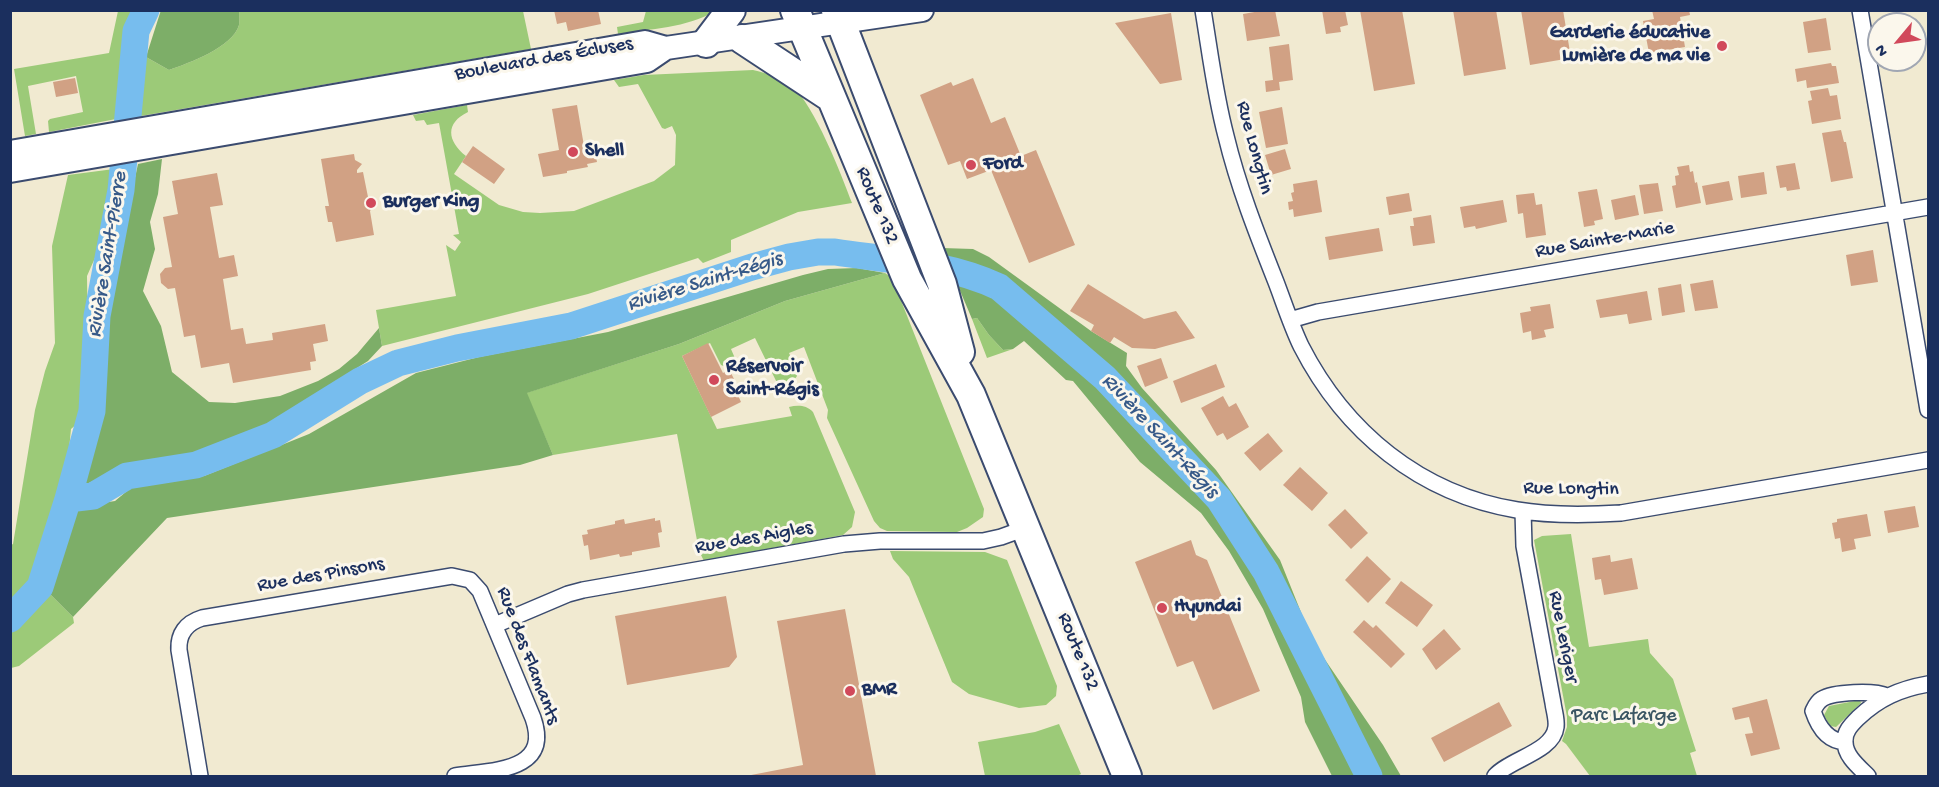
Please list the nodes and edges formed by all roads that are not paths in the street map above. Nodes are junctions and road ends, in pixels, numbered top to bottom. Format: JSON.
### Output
{"nodes":[{"id":1,"x":731,"y":10,"type":"edge"},
{"id":2,"x":922,"y":10,"type":"edge"},
{"id":3,"x":1203,"y":10,"type":"edge"},
{"id":4,"x":1860,"y":10,"type":"edge"},
{"id":5,"x":838,"y":17,"type":"edge"},
{"id":6,"x":799,"y":20,"type":"edge"},
{"id":7,"x":742,"y":39,"type":"junction"},
{"id":8,"x":706,"y":43,"type":"junction"},
{"id":9,"x":830,"y":98,"type":"junction"},
{"id":10,"x":106,"y":145,"type":"junction"},
{"id":11,"x":10,"y":152,"type":"edge"},
{"id":12,"x":10,"y":171,"type":"edge"},
{"id":13,"x":1929,"y":207,"type":"edge"},
{"id":14,"x":1895,"y":213,"type":"junction"},
{"id":15,"x":1290,"y":320,"type":"junction"},
{"id":16,"x":972,"y":395,"type":"junction"},
{"id":17,"x":1929,"y":410,"type":"edge"},
{"id":18,"x":1929,"y":460,"type":"edge"},
{"id":19,"x":1523,"y":511,"type":"junction"},
{"id":20,"x":1026,"y":528,"type":"junction"},
{"id":21,"x":467,"y":579,"type":"joint"},
{"id":22,"x":495,"y":625,"type":"junction"},
{"id":23,"x":1929,"y":684,"type":"edge"},
{"id":24,"x":1887,"y":696,"type":"junction"},
{"id":25,"x":1845,"y":742,"type":"junction"},
{"id":26,"x":200,"y":777,"type":"edge"},
{"id":27,"x":455,"y":777,"type":"edge"},
{"id":28,"x":1127,"y":777,"type":"edge"},
{"id":29,"x":1495,"y":777,"type":"edge"},
{"id":30,"x":1868,"y":777,"type":"edge"}],
"edges":[{"from":1,"to":8,"type":"highway"},
{"from":2,"to":5,"type":"street","name":"Boulevard des Écluses"},
{"from":3,"to":15,"type":"street","name":"Rue Longtin"},
{"from":4,"to":14,"type":"street"},
{"from":5,"to":6,"type":"street","name":"Boulevard des Écluses"},
{"from":5,"to":16,"type":"highway","name":"Route 132"},
{"from":6,"to":7,"type":"street","name":"Boulevard des Écluses"},
{"from":6,"to":9,"type":"highway","name":"Route 132"},
{"from":7,"to":8,"type":"street","name":"Boulevard des Écluses"},
{"from":7,"to":9,"type":"highway"},
{"from":8,"to":10,"type":"street","name":"Boulevard des Écluses"},
{"from":9,"to":16,"type":"highway","name":"Route 132"},
{"from":10,"to":11,"type":"street","name":"Boulevard des Écluses"},
{"from":10,"to":12,"type":"street","name":"Boulevard des Écluses"},
{"from":13,"to":14,"type":"street","name":"Rue Sainte-Marie"},
{"from":14,"to":15,"type":"street","name":"Rue Sainte-Marie"},
{"from":14,"to":17,"type":"street"},
{"from":15,"to":19,"type":"street","name":"Rue Longtin"},
{"from":16,"to":20,"type":"highway","name":"Route 132"},
{"from":18,"to":19,"type":"street","name":"Rue Longtin"},
{"from":19,"to":29,"type":"street","name":"Rue Leriger"},
{"from":20,"to":22,"type":"street","name":"Rue des Aigles"},
{"from":20,"to":28,"type":"highway","name":"Route 132"},
{"from":21,"to":22,"type":"street","name":"Rue des Flamants"},
{"from":21,"to":26,"type":"street","name":"Rue des Pinsons"},
{"from":22,"to":27,"type":"street","name":"Rue des Flamants"},
{"from":23,"to":24,"type":"street"},
{"from":24,"to":25,"type":"street"},
{"from":24,"to":25,"type":"street"},
{"from":25,"to":30,"type":"street"}]}
